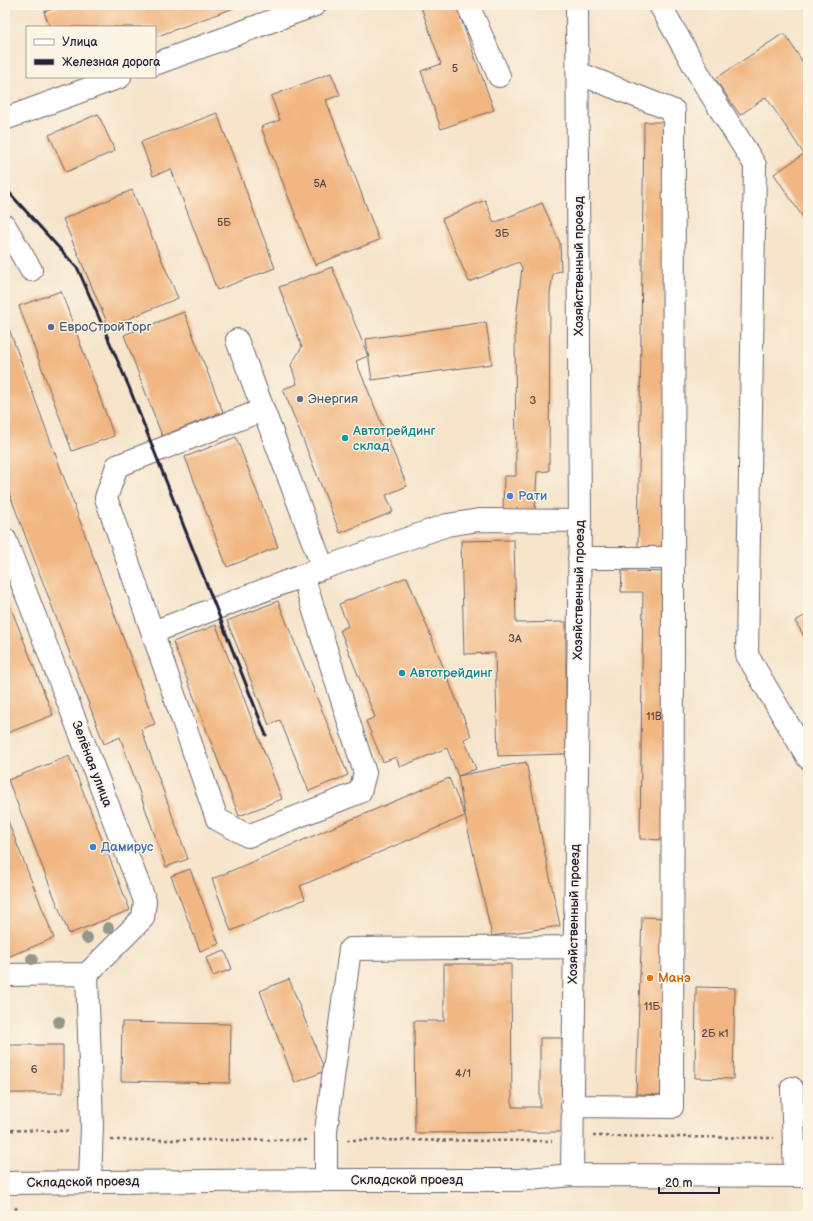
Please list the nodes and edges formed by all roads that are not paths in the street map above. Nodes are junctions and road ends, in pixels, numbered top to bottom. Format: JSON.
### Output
{"nodes":[{"id":1,"x":315,"y":5,"type":"edge"},
{"id":2,"x":468,"y":5,"type":"edge"},
{"id":3,"x":577,"y":5,"type":"edge"},
{"id":4,"x":660,"y":5,"type":"edge"},
{"id":5,"x":156,"y":64,"type":"edge"},
{"id":6,"x":578,"y":73,"type":"junction"},
{"id":7,"x":499,"y":76,"type":"dead end"},
{"id":8,"x":117,"y":78,"type":"edge"},
{"id":9,"x":5,"y":119,"type":"edge"},
{"id":10,"x":5,"y":226,"type":"edge"},
{"id":11,"x":31,"y":270,"type":"dead end"},
{"id":12,"x":237,"y":340,"type":"dead end"},
{"id":13,"x":263,"y":410,"type":"junction"},
{"id":14,"x":580,"y":521,"type":"junction"},
{"id":15,"x":5,"y":539,"type":"edge"},
{"id":16,"x":579,"y":558,"type":"junction"},
{"id":17,"x":673,"y":558,"type":"junction"},
{"id":18,"x":323,"y":568,"type":"junction"},
{"id":19,"x":303,"y":576,"type":"junction"},
{"id":20,"x":153,"y":632,"type":"junction"},
{"id":21,"x":808,"y":758,"type":"edge"},
{"id":22,"x":574,"y":947,"type":"junction"},
{"id":23,"x":88,"y":974,"type":"junction"},
{"id":24,"x":5,"y":975,"type":"edge"},
{"id":25,"x":792,"y":1088,"type":"dead end"},
{"id":26,"x":572,"y":1106,"type":"junction"},
{"id":27,"x":572,"y":1175,"type":"junction"},
{"id":28,"x":802,"y":1176,"type":"edge"},
{"id":29,"x":326,"y":1180,"type":"junction"},
{"id":30,"x":90,"y":1182,"type":"junction"},
{"id":31,"x":5,"y":1183,"type":"edge"}],
"edges":[{"from":1,"to":5,"type":"street"},
{"from":2,"to":7,"type":"street"},
{"from":3,"to":6,"type":"street","name":"Хозяйственный проезд"},
{"from":4,"to":21,"type":"street"},
{"from":6,"to":14,"type":"street","name":"Хозяйственный проезд"},
{"from":6,"to":17,"type":"street"},
{"from":8,"to":9,"type":"street"},
{"from":10,"to":11,"type":"street"},
{"from":12,"to":13,"type":"street"},
{"from":13,"to":18,"type":"street"},
{"from":13,"to":20,"type":"street"},
{"from":14,"to":16,"type":"street","name":"Хозяйственный проезд"},
{"from":14,"to":18,"type":"street"},
{"from":15,"to":23,"type":"street","name":"Зелёная улица"},
{"from":16,"to":17,"type":"street"},
{"from":16,"to":22,"type":"street","name":"Хозяйственный проезд"},
{"from":17,"to":26,"type":"street"},
{"from":18,"to":19,"type":"street"},
{"from":19,"to":20,"type":"street"},
{"from":19,"to":20,"type":"street"},
{"from":22,"to":26,"type":"street","name":"Хозяйственный проезд"},
{"from":22,"to":29,"type":"street"},
{"from":23,"to":24,"type":"street"},
{"from":23,"to":30,"type":"street"},
{"from":25,"to":28,"type":"street"},
{"from":26,"to":27,"type":"street","name":"Хозяйственный проезд"},
{"from":27,"to":28,"type":"street","name":"Складской проезд"},
{"from":27,"to":29,"type":"street","name":"Складской проезд"},
{"from":29,"to":30,"type":"street","name":"Складской проезд"},
{"from":30,"to":31,"type":"street","name":"Складской проезд"}]}
